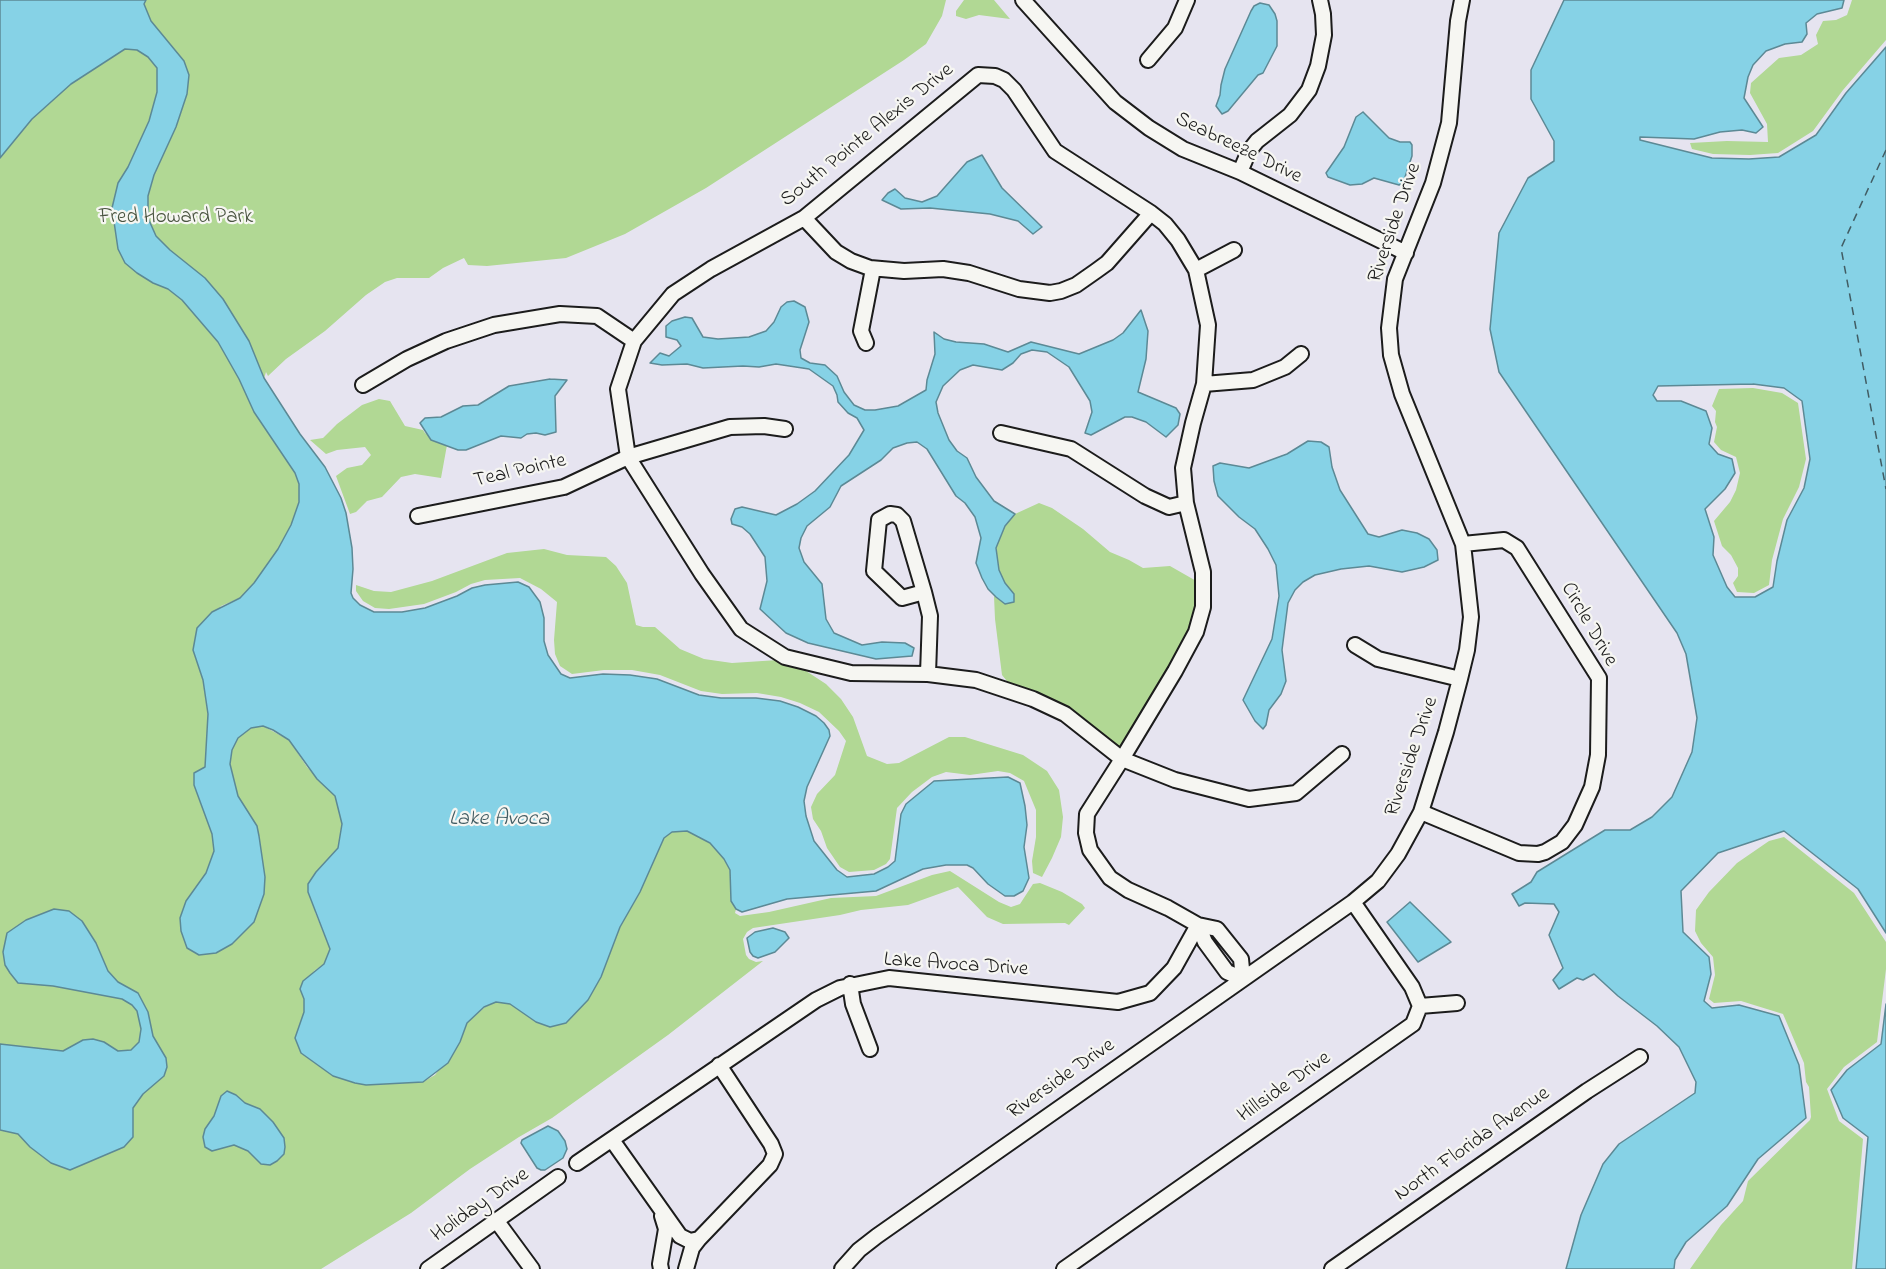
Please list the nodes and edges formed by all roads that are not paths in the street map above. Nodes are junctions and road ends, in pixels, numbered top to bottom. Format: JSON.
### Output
{"nodes":[{"id":1,"x":1023,"y":0,"type":"edge"},
{"id":2,"x":1187,"y":0,"type":"edge"},
{"id":3,"x":1320,"y":0,"type":"edge"},
{"id":4,"x":1462,"y":0,"type":"edge"},
{"id":5,"x":1148,"y":60,"type":"dead end"},
{"id":6,"x":1240,"y":172,"type":"junction"},
{"id":7,"x":1151,"y":213,"type":"junction"},
{"id":8,"x":804,"y":218,"type":"junction"},
{"id":9,"x":1234,"y":250,"type":"dead end"},
{"id":10,"x":1406,"y":254,"type":"junction"},
{"id":11,"x":873,"y":268,"type":"junction"},
{"id":12,"x":1196,"y":270,"type":"junction"},
{"id":13,"x":634,"y":340,"type":"junction"},
{"id":14,"x":866,"y":343,"type":"dead end"},
{"id":15,"x":1301,"y":354,"type":"dead end"},
{"id":16,"x":1204,"y":384,"type":"junction"},
{"id":17,"x":363,"y":385,"type":"dead end"},
{"id":18,"x":785,"y":429,"type":"dead end"},
{"id":19,"x":1001,"y":433,"type":"dead end"},
{"id":20,"x":628,"y":457,"type":"junction"},
{"id":21,"x":1186,"y":503,"type":"junction"},
{"id":22,"x":418,"y":516,"type":"dead end"},
{"id":23,"x":1463,"y":544,"type":"junction"},
{"id":24,"x":924,"y":592,"type":"junction"},
{"id":25,"x":1355,"y":645,"type":"dead end"},
{"id":26,"x":928,"y":674,"type":"junction"},
{"id":27,"x":1460,"y":679,"type":"junction"},
{"id":28,"x":1342,"y":754,"type":"dead end"},
{"id":29,"x":1122,"y":759,"type":"junction"},
{"id":30,"x":1421,"y":812,"type":"junction"},
{"id":31,"x":1353,"y":902,"type":"junction"},
{"id":32,"x":1198,"y":925,"type":"junction"},
{"id":33,"x":1243,"y":979,"type":"junction"},
{"id":34,"x":850,"y":984,"type":"junction"},
{"id":35,"x":1457,"y":1003,"type":"dead end"},
{"id":36,"x":1420,"y":1006,"type":"junction"},
{"id":37,"x":870,"y":1049,"type":"dead end"},
{"id":38,"x":1640,"y":1057,"type":"dead end"},
{"id":39,"x":719,"y":1065,"type":"junction"},
{"id":40,"x":612,"y":1140,"type":"junction"},
{"id":41,"x":577,"y":1163,"type":"dead end"},
{"id":42,"x":558,"y":1177,"type":"dead end"},
{"id":43,"x":656,"y":1204,"type":"junction"},
{"id":44,"x":496,"y":1220,"type":"junction"},
{"id":45,"x":699,"y":1239,"type":"junction"},
{"id":46,"x":428,"y":1269,"type":"edge"},
{"id":47,"x":532,"y":1269,"type":"edge"},
{"id":48,"x":661,"y":1269,"type":"edge"},
{"id":49,"x":687,"y":1269,"type":"edge"},
{"id":50,"x":842,"y":1269,"type":"edge"},
{"id":51,"x":1064,"y":1269,"type":"edge"},
{"id":52,"x":1332,"y":1269,"type":"edge"}],
"edges":[{"from":1,"to":6,"type":"street","name":"Seabreeze Drive"},
{"from":2,"to":5,"type":"street"},
{"from":3,"to":6,"type":"street"},
{"from":4,"to":10,"type":"street","name":"Riverside Drive"},
{"from":6,"to":10,"type":"street","name":"Seabreeze Drive"},
{"from":7,"to":8,"type":"street","name":"South Pointe Alexis Drive"},
{"from":7,"to":11,"type":"street"},
{"from":7,"to":12,"type":"street","name":"South Pointe Alexis Drive"},
{"from":8,"to":11,"type":"street"},
{"from":8,"to":13,"type":"street","name":"South Pointe Alexis Drive"},
{"from":9,"to":12,"type":"street"},
{"from":10,"to":23,"type":"street","name":"Riverside Drive"},
{"from":11,"to":14,"type":"street"},
{"from":12,"to":16,"type":"street","name":"South Pointe Alexis Drive"},
{"from":13,"to":17,"type":"street"},
{"from":13,"to":20,"type":"street","name":"South Pointe Alexis Drive"},
{"from":15,"to":16,"type":"street"},
{"from":16,"to":21,"type":"street","name":"South Pointe Alexis Drive"},
{"from":18,"to":20,"type":"street","name":"Teal Pointe"},
{"from":19,"to":21,"type":"street"},
{"from":20,"to":22,"type":"street","name":"Teal Pointe"},
{"from":20,"to":26,"type":"street","name":"South Pointe Alexis Drive"},
{"from":21,"to":29,"type":"street","name":"South Pointe Alexis Drive"},
{"from":23,"to":27,"type":"street","name":"Riverside Drive"},
{"from":23,"to":30,"type":"street","name":"Circle Drive"},
{"from":24,"to":24,"type":"street"},
{"from":24,"to":26,"type":"street"},
{"from":25,"to":27,"type":"street"},
{"from":26,"to":29,"type":"street","name":"South Pointe Alexis Drive"},
{"from":27,"to":30,"type":"street","name":"Riverside Drive"},
{"from":28,"to":29,"type":"street"},
{"from":29,"to":32,"type":"street","name":"South Pointe Alexis Drive"},
{"from":30,"to":31,"type":"street","name":"Riverside Drive"},
{"from":31,"to":33,"type":"street","name":"Riverside Drive"},
{"from":31,"to":36,"type":"street"},
{"from":32,"to":33,"type":"street","name":"South Pointe Alexis Drive"},
{"from":32,"to":34,"type":"street","name":"Lake Avoca Drive"},
{"from":33,"to":50,"type":"street","name":"Riverside Drive"},
{"from":34,"to":37,"type":"street"},
{"from":34,"to":39,"type":"street","name":"Lake Avoca Drive"},
{"from":35,"to":36,"type":"street"},
{"from":36,"to":51,"type":"street","name":"Hillside Drive"},
{"from":38,"to":52,"type":"street","name":"North Florida Avenue"},
{"from":39,"to":40,"type":"street","name":"Lake Avoca Drive"},
{"from":39,"to":45,"type":"street"},
{"from":40,"to":41,"type":"street"},
{"from":40,"to":43,"type":"street"},
{"from":42,"to":44,"type":"street","name":"Holiday Drive"},
{"from":43,"to":45,"type":"street"},
{"from":43,"to":48,"type":"street"},
{"from":44,"to":46,"type":"street","name":"Holiday Drive"},
{"from":44,"to":47,"type":"street"},
{"from":45,"to":49,"type":"street"}]}
